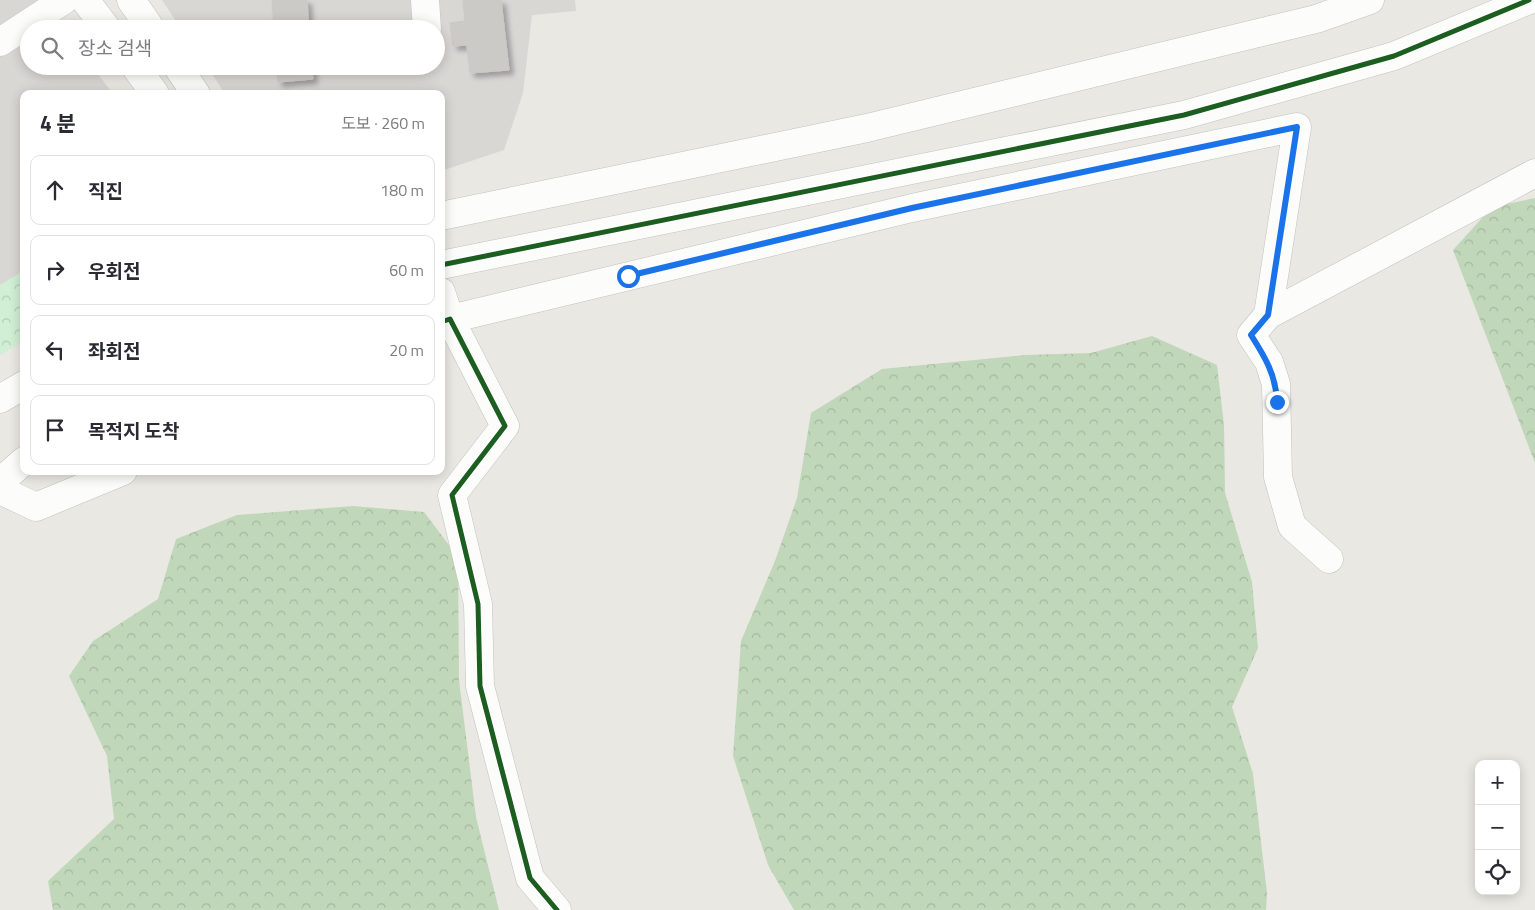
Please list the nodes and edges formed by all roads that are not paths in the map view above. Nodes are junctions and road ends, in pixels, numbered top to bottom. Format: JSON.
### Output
{"nodes":[{"id":1,"x":64,"y":0,"type":"edge"},
{"id":2,"x":85,"y":0,"type":"edge"},
{"id":3,"x":131,"y":0,"type":"edge"},
{"id":4,"x":425,"y":0,"type":"edge"},
{"id":5,"x":1370,"y":0,"type":"edge"},
{"id":6,"x":1529,"y":0,"type":"edge"},
{"id":7,"x":34,"y":20,"type":"edge"},
{"id":8,"x":100,"y":20,"type":"edge"},
{"id":9,"x":145,"y":20,"type":"edge"},
{"id":10,"x":426,"y":20,"type":"edge"},
{"id":11,"x":20,"y":29,"type":"edge"},
{"id":12,"x":0,"y":42,"type":"edge"},
{"id":13,"x":141,"y":75,"type":"edge"},
{"id":14,"x":183,"y":75,"type":"edge"},
{"id":15,"x":152,"y":90,"type":"edge"},
{"id":16,"x":193,"y":90,"type":"edge"},
{"id":17,"x":1535,"y":173,"type":"edge"},
{"id":18,"x":445,"y":215,"type":"edge"},
{"id":19,"x":445,"y":263,"type":"edge"},
{"id":20,"x":1268,"y":315,"type":"junction"},
{"id":21,"x":446,"y":321,"type":"edge"},
{"id":22,"x":20,"y":388,"type":"edge"},
{"id":23,"x":0,"y":399,"type":"edge"},
{"id":24,"x":20,"y":465,"type":"edge"},
{"id":25,"x":113,"y":475,"type":"edge"},
{"id":26,"x":0,"y":482,"type":"edge"},
{"id":27,"x":0,"y":490,"type":"edge"},
{"id":28,"x":1329,"y":559,"type":"dead end"},
{"id":29,"x":557,"y":910,"type":"edge"}],
"edges":[{"from":1,"to":7,"type":"street"},
{"from":2,"to":8,"type":"street"},
{"from":3,"to":9,"type":"street"},
{"from":4,"to":10,"type":"street"},
{"from":5,"to":18,"type":"street"},
{"from":6,"to":19,"type":"street"},
{"from":11,"to":12,"type":"street"},
{"from":13,"to":15,"type":"street"},
{"from":14,"to":16,"type":"street"},
{"from":17,"to":20,"type":"street"},
{"from":20,"to":21,"type":"street"},
{"from":20,"to":28,"type":"street"},
{"from":21,"to":29,"type":"street"},
{"from":22,"to":23,"type":"street"},
{"from":24,"to":26,"type":"street"},
{"from":25,"to":27,"type":"street"}]}
